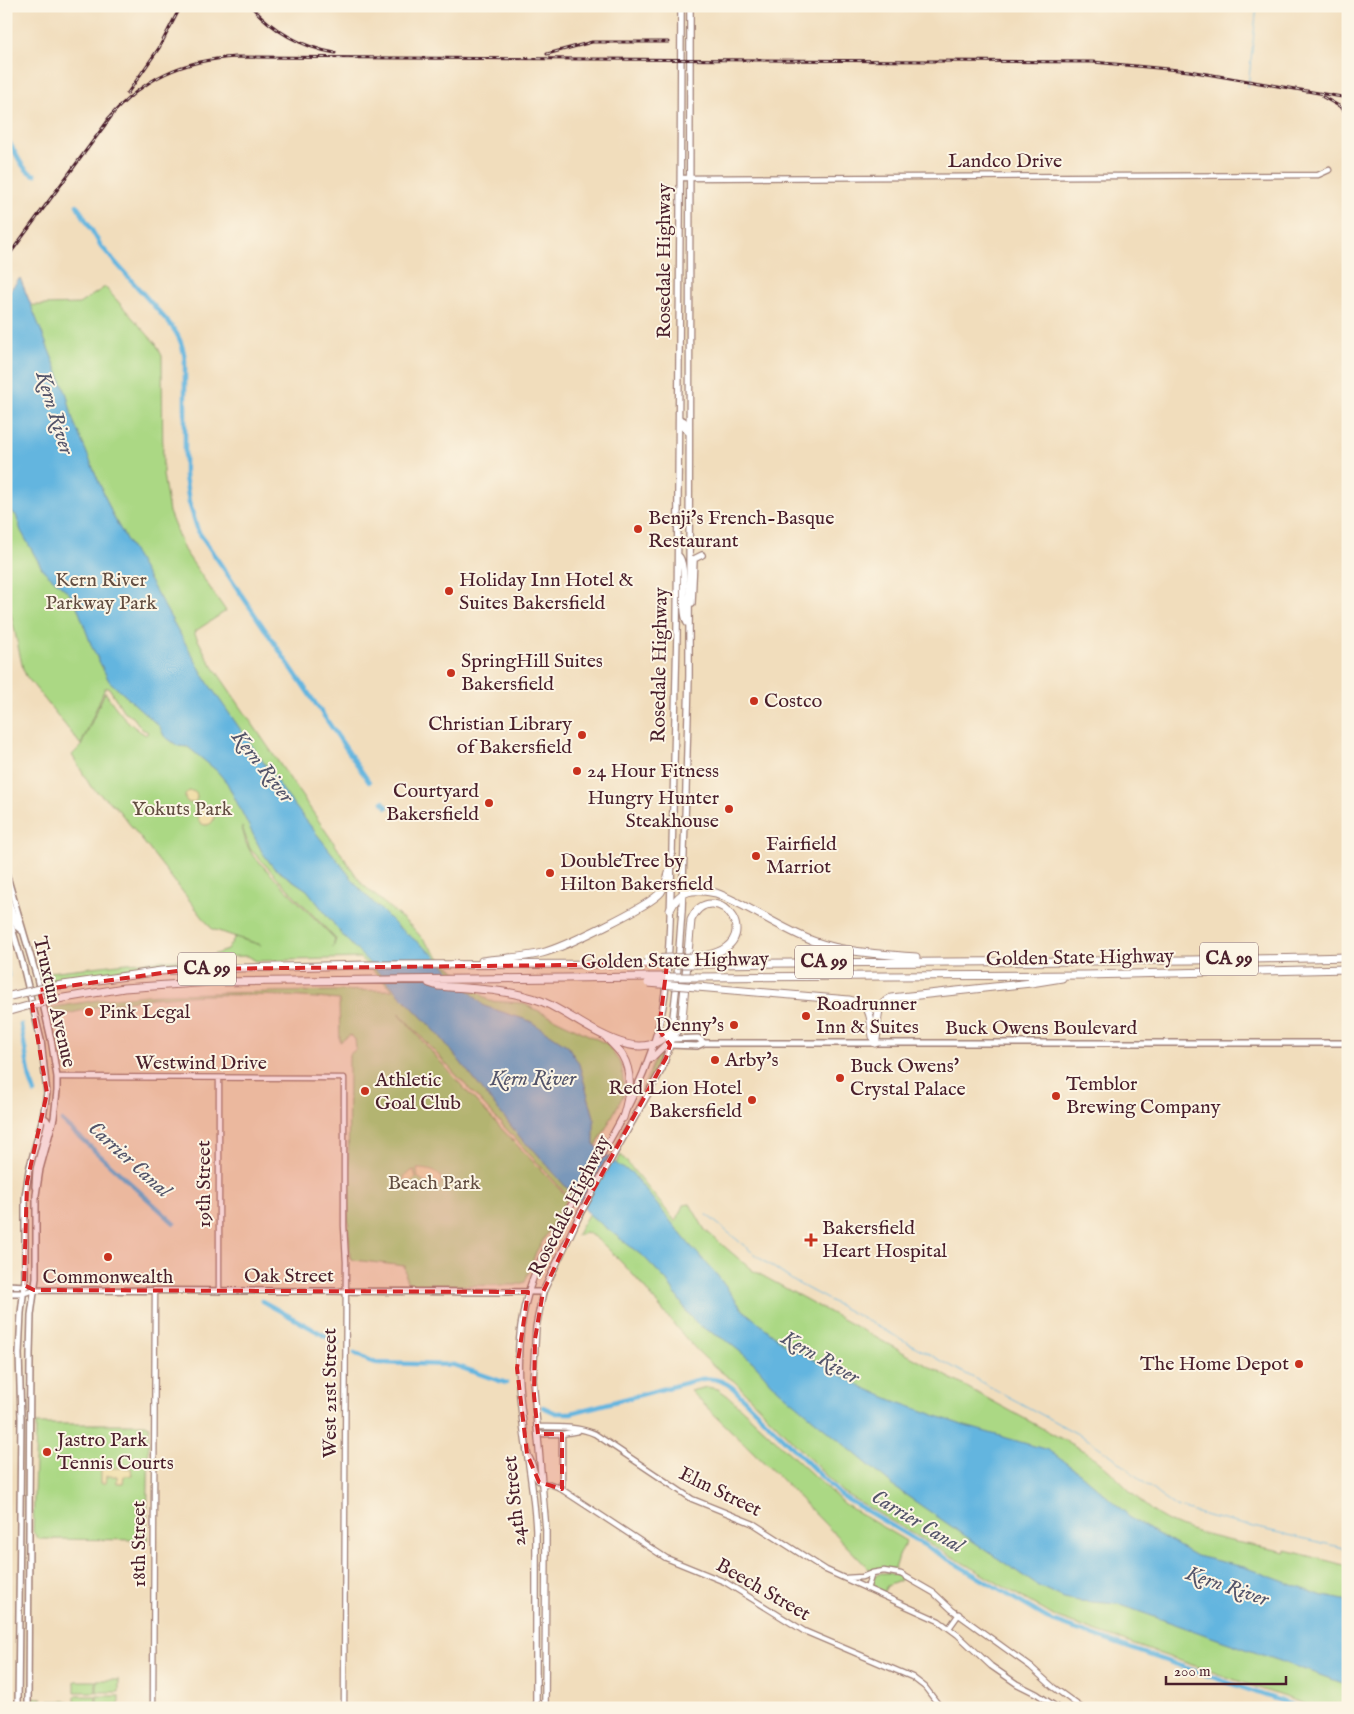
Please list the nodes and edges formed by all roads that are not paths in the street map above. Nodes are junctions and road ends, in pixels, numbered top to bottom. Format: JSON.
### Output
{"nodes":[{"id":1,"x":681,"y":6,"type":"edge"},
{"id":2,"x":690,"y":6,"type":"edge"},
{"id":3,"x":1329,"y":170,"type":"dead end"},
{"id":4,"x":681,"y":178,"type":"junction"},
{"id":5,"x":689,"y":178,"type":"junction"},
{"id":6,"x":680,"y":419,"type":"junction"},
{"id":7,"x":688,"y":432,"type":"junction"},
{"id":8,"x":678,"y":555,"type":"junction"},
{"id":9,"x":702,"y":555,"type":"dead end"},
{"id":10,"x":688,"y":627,"type":"junction"},
{"id":11,"x":672,"y":863,"type":"junction"},
{"id":12,"x":6,"y":873,"type":"edge"},
{"id":13,"x":682,"y":893,"type":"junction"},
{"id":14,"x":6,"y":894,"type":"edge"},
{"id":15,"x":6,"y":908,"type":"edge"},
{"id":16,"x":670,"y":910,"type":"junction"},
{"id":17,"x":23,"y":931,"type":"junction"},
{"id":18,"x":1348,"y":956,"type":"edge"},
{"id":19,"x":696,"y":960,"type":"junction"},
{"id":20,"x":952,"y":961,"type":"junction"},
{"id":21,"x":459,"y":965,"type":"junction"},
{"id":22,"x":1348,"y":970,"type":"edge"},
{"id":23,"x":1086,"y":975,"type":"junction"},
{"id":24,"x":648,"y":980,"type":"junction"},
{"id":25,"x":421,"y":981,"type":"junction"},
{"id":26,"x":6,"y":997,"type":"edge"},
{"id":27,"x":6,"y":1012,"type":"edge"},
{"id":28,"x":660,"y":1024,"type":"junction"},
{"id":29,"x":672,"y":1027,"type":"joint"},
{"id":30,"x":605,"y":1036,"type":"junction"},
{"id":31,"x":668,"y":1041,"type":"junction"},
{"id":32,"x":655,"y":1042,"type":"junction"},
{"id":33,"x":875,"y":1043,"type":"junction"},
{"id":34,"x":1348,"y":1043,"type":"edge"},
{"id":35,"x":648,"y":1064,"type":"junction"},
{"id":36,"x":57,"y":1077,"type":"junction"},
{"id":37,"x":219,"y":1078,"type":"junction"},
{"id":38,"x":344,"y":1078,"type":"joint"},
{"id":39,"x":43,"y":1117,"type":"junction"},
{"id":40,"x":623,"y":1118,"type":"junction"},
{"id":41,"x":36,"y":1195,"type":"junction"},
{"id":42,"x":6,"y":1285,"type":"edge"},
{"id":43,"x":24,"y":1285,"type":"junction"},
{"id":44,"x":34,"y":1290,"type":"junction"},
{"id":45,"x":155,"y":1291,"type":"junction"},
{"id":46,"x":219,"y":1291,"type":"junction"},
{"id":47,"x":346,"y":1292,"type":"junction"},
{"id":48,"x":528,"y":1292,"type":"junction"},
{"id":49,"x":543,"y":1292,"type":"junction"},
{"id":50,"x":6,"y":1293,"type":"edge"},
{"id":51,"x":23,"y":1293,"type":"junction"},
{"id":52,"x":538,"y":1430,"type":"junction"},
{"id":53,"x":581,"y":1430,"type":"junction"},
{"id":54,"x":562,"y":1434,"type":"junction"},
{"id":55,"x":527,"y":1454,"type":"junction"},
{"id":56,"x":544,"y":1484,"type":"junction"},
{"id":57,"x":562,"y":1489,"type":"junction"},
{"id":58,"x":872,"y":1573,"type":"junction"},
{"id":59,"x":846,"y":1578,"type":"junction"},
{"id":60,"x":866,"y":1589,"type":"junction"},
{"id":61,"x":959,"y":1614,"type":"junction"},
{"id":62,"x":949,"y":1628,"type":"junction"},
{"id":63,"x":18,"y":1708,"type":"edge"},
{"id":64,"x":28,"y":1708,"type":"edge"},
{"id":65,"x":153,"y":1708,"type":"edge"},
{"id":66,"x":344,"y":1708,"type":"edge"},
{"id":67,"x":536,"y":1708,"type":"edge"},
{"id":68,"x":545,"y":1708,"type":"edge"},
{"id":69,"x":941,"y":1708,"type":"edge"},
{"id":70,"x":1058,"y":1708,"type":"edge"},
{"id":71,"x":1082,"y":1708,"type":"edge"}],
"edges":[{"from":1,"to":4,"type":"main road","name":"Rosedale Highway"},
{"from":2,"to":5,"type":"main road","name":"Rosedale Highway"},
{"from":3,"to":5,"type":"street","name":"Landco Drive"},
{"from":4,"to":5,"type":"street","name":"Landco Drive"},
{"from":4,"to":6,"type":"main road","name":"Rosedale Highway"},
{"from":5,"to":7,"type":"main road","name":"Rosedale Highway"},
{"from":6,"to":7,"type":"main road"},
{"from":6,"to":8,"type":"main road","name":"Rosedale Highway"},
{"from":7,"to":10,"type":"main road","name":"Rosedale Highway"},
{"from":8,"to":10,"type":"main road"},
{"from":8,"to":11,"type":"main road","name":"Rosedale Highway"},
{"from":9,"to":10,"type":"main road"},
{"from":10,"to":13,"type":"main road","name":"Rosedale Highway"},
{"from":11,"to":16,"type":"main road","name":"Rosedale Highway"},
{"from":11,"to":21,"type":"highway"},
{"from":12,"to":17,"type":"main road","name":"Truxtun Avenue"},
{"from":13,"to":16,"type":"highway"},
{"from":13,"to":20,"type":"highway"},
{"from":13,"to":29,"type":"main road","name":"Rosedale Highway"},
{"from":14,"to":17,"type":"main road"},
{"from":15,"to":39,"type":"main road","name":"Truxtun Avenue"},
{"from":16,"to":28,"type":"main road","name":"Rosedale Highway"},
{"from":17,"to":36,"type":"main road","name":"Truxtun Avenue"},
{"from":18,"to":20,"type":"highway","name":"Golden State Highway","number":"CA 99"},
{"from":19,"to":20,"type":"highway","name":"Golden State Highway","number":"CA 99"},
{"from":19,"to":21,"type":"highway","name":"Golden State Highway","number":"CA 99","bridge":true},
{"from":19,"to":31,"type":"highway"},
{"from":21,"to":26,"type":"highway","name":"Golden State Highway","number":"CA 99","bridge":true},
{"from":22,"to":23,"type":"highway","name":"Golden State Highway","number":"CA 99"},
{"from":23,"to":24,"type":"highway","name":"Golden State Highway","number":"CA 99","bridge":true},
{"from":23,"to":33,"type":"highway"},
{"from":24,"to":25,"type":"highway","name":"Golden State Highway","number":"CA 99"},
{"from":24,"to":33,"type":"highway","bridge":true},
{"from":25,"to":27,"type":"highway","name":"Golden State Highway","number":"CA 99","bridge":true},
{"from":25,"to":30,"type":"highway"},
{"from":28,"to":31,"type":"main road"},
{"from":28,"to":32,"type":"main road","name":"Rosedale Highway"},
{"from":29,"to":31,"type":"highway"},
{"from":30,"to":32,"type":"highway"},
{"from":30,"to":40,"type":"highway"},
{"from":31,"to":32,"type":"highway"},
{"from":31,"to":33,"type":"main road","name":"Buck Owens Boulevard"},
{"from":31,"to":35,"type":"main road"},
{"from":31,"to":49,"type":"main road","name":"Rosedale Highway"},
{"from":32,"to":35,"type":"main road","name":"Rosedale Highway"},
{"from":33,"to":34,"type":"main road","name":"Buck Owens Boulevard"},
{"from":35,"to":40,"type":"main road","name":"Rosedale Highway"},
{"from":36,"to":37,"type":"street","name":"Westwind Drive"},
{"from":36,"to":41,"type":"main road","name":"Truxtun Avenue"},
{"from":37,"to":38,"type":"street","name":"Westwind Drive"},
{"from":37,"to":46,"type":"street","name":"19th Street"},
{"from":38,"to":47,"type":"street","name":"West 21st Street"},
{"from":39,"to":41,"type":"main road"},
{"from":39,"to":43,"type":"main road","name":"Truxtun Avenue"},
{"from":40,"to":48,"type":"main road","name":"Rosedale Highway"},
{"from":41,"to":44,"type":"main road","name":"Truxtun Avenue"},
{"from":42,"to":43,"type":"main road","name":"Oak Street"},
{"from":43,"to":44,"type":"main road","name":"Oak Street"},
{"from":43,"to":51,"type":"main road","name":"Truxtun Avenue"},
{"from":44,"to":45,"type":"main road","name":"Oak Street"},
{"from":44,"to":51,"type":"main road","name":"Oak Street"},
{"from":44,"to":64,"type":"main road","name":"Truxtun Avenue"},
{"from":45,"to":46,"type":"main road","name":"Oak Street"},
{"from":45,"to":65,"type":"street","name":"18th Street"},
{"from":46,"to":47,"type":"main road","name":"Oak Street"},
{"from":47,"to":48,"type":"main road","name":"Oak Street"},
{"from":47,"to":66,"type":"street","name":"West 21st Street"},
{"from":48,"to":49,"type":"main road","name":"Oak Street"},
{"from":48,"to":55,"type":"main road","name":"24th Street"},
{"from":49,"to":52,"type":"main road","name":"24th Street"},
{"from":50,"to":51,"type":"main road","name":"Oak Street"},
{"from":51,"to":63,"type":"main road","name":"Truxtun Avenue"},
{"from":52,"to":53,"type":"street","name":"Elm Street"},
{"from":52,"to":54,"type":"street"},
{"from":52,"to":56,"type":"main road","name":"24th Street"},
{"from":53,"to":54,"type":"street"},
{"from":53,"to":59,"type":"street","name":"Elm Street"},
{"from":54,"to":57,"type":"street"},
{"from":55,"to":56,"type":"main road"},
{"from":55,"to":67,"type":"main road","name":"24th Street"},
{"from":56,"to":57,"type":"street","name":"Beech Street"},
{"from":56,"to":68,"type":"main road","name":"24th Street"},
{"from":57,"to":69,"type":"street","name":"Beech Street"},
{"from":58,"to":59,"type":"street"},
{"from":58,"to":60,"type":"street"},
{"from":58,"to":61,"type":"street"},
{"from":59,"to":60,"type":"street","name":"Elm Street"},
{"from":60,"to":62,"type":"street","name":"Elm Street"},
{"from":61,"to":62,"type":"street"},
{"from":61,"to":71,"type":"street"},
{"from":62,"to":70,"type":"street","name":"Elm Street"}]}
